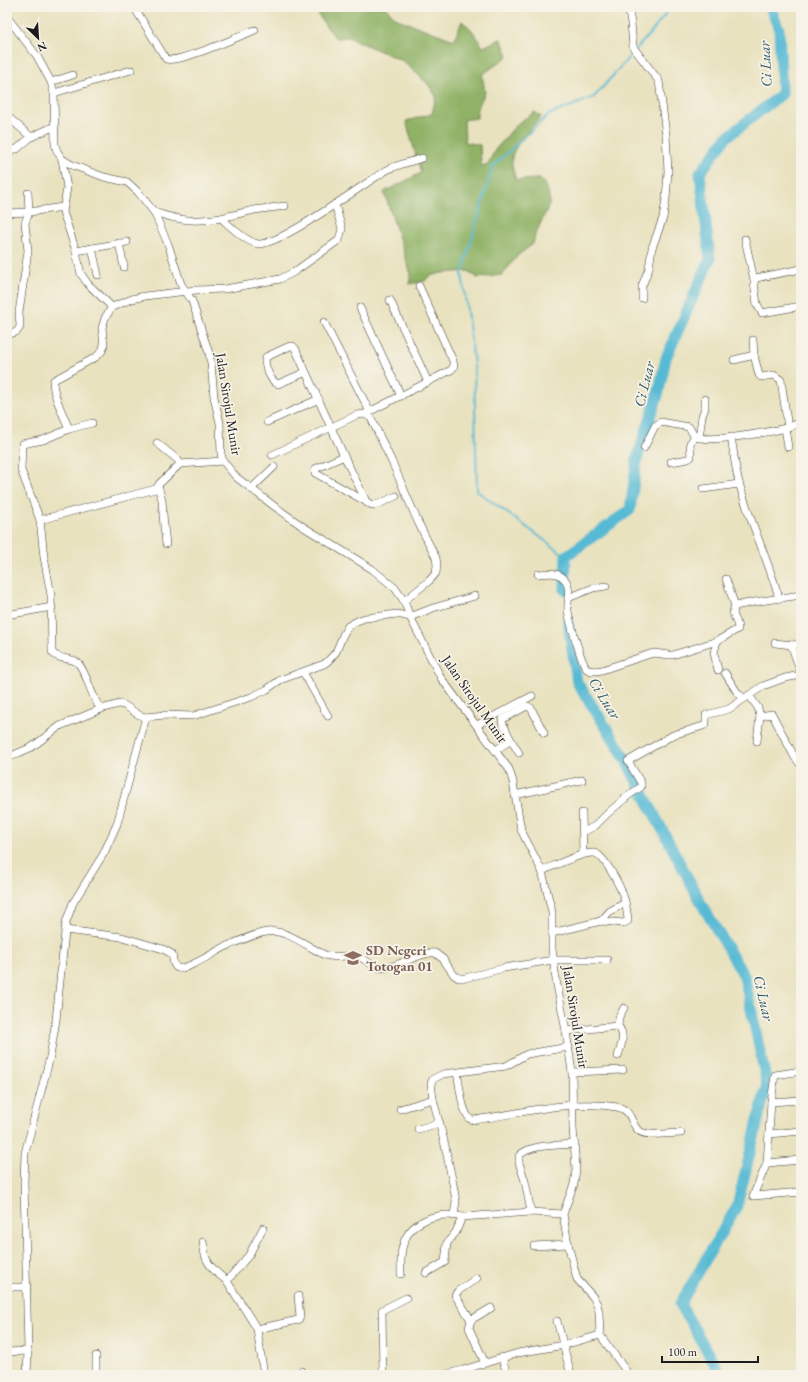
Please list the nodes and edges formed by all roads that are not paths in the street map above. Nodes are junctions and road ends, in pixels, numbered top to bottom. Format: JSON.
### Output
{"nodes":[{"id":1,"x":134,"y":7,"type":"edge"},
{"id":2,"x":476,"y":7,"type":"edge"},
{"id":3,"x":480,"y":7,"type":"edge"},
{"id":4,"x":628,"y":7,"type":"edge"},
{"id":5,"x":7,"y":17,"type":"edge"},
{"id":6,"x":255,"y":30,"type":"dead end"},
{"id":7,"x":131,"y":70,"type":"dead end"},
{"id":8,"x":73,"y":75,"type":"dead end"},
{"id":9,"x":51,"y":82,"type":"junction"},
{"id":10,"x":54,"y":93,"type":"junction"},
{"id":11,"x":7,"y":116,"type":"edge"},
{"id":12,"x":55,"y":126,"type":"junction"},
{"id":13,"x":31,"y":137,"type":"junction"},
{"id":14,"x":7,"y":150,"type":"edge"},
{"id":15,"x":422,"y":158,"type":"dead end"},
{"id":16,"x":62,"y":159,"type":"junction"},
{"id":17,"x":28,"y":193,"type":"dead end"},
{"id":18,"x":335,"y":204,"type":"junction"},
{"id":19,"x":285,"y":206,"type":"dead end"},
{"id":20,"x":63,"y":207,"type":"junction"},
{"id":21,"x":29,"y":212,"type":"junction"},
{"id":22,"x":154,"y":212,"type":"junction"},
{"id":23,"x":7,"y":213,"type":"edge"},
{"id":24,"x":221,"y":218,"type":"junction"},
{"id":25,"x":745,"y":239,"type":"dead end"},
{"id":26,"x":127,"y":242,"type":"dead end"},
{"id":27,"x":119,"y":243,"type":"junction"},
{"id":28,"x":92,"y":248,"type":"junction"},
{"id":29,"x":76,"y":251,"type":"junction"},
{"id":30,"x":124,"y":267,"type":"dead end"},
{"id":31,"x":801,"y":268,"type":"edge"},
{"id":32,"x":98,"y":275,"type":"dead end"},
{"id":33,"x":754,"y":280,"type":"junction"},
{"id":34,"x":418,"y":286,"type":"dead end"},
{"id":35,"x":187,"y":291,"type":"junction"},
{"id":36,"x":642,"y":298,"type":"dead end"},
{"id":37,"x":390,"y":300,"type":"dead end"},
{"id":38,"x":801,"y":306,"type":"edge"},
{"id":39,"x":112,"y":307,"type":"junction"},
{"id":40,"x":360,"y":308,"type":"dead end"},
{"id":41,"x":324,"y":322,"type":"dead end"},
{"id":42,"x":7,"y":334,"type":"edge"},
{"id":43,"x":753,"y":340,"type":"dead end"},
{"id":44,"x":754,"y":355,"type":"junction"},
{"id":45,"x":734,"y":360,"type":"dead end"},
{"id":46,"x":306,"y":372,"type":"junction"},
{"id":47,"x":428,"y":382,"type":"junction"},
{"id":48,"x":401,"y":396,"type":"junction"},
{"id":49,"x":319,"y":399,"type":"junction"},
{"id":50,"x":705,"y":399,"type":"dead end"},
{"id":51,"x":368,"y":413,"type":"junction"},
{"id":52,"x":267,"y":422,"type":"dead end"},
{"id":53,"x":801,"y":422,"type":"edge"},
{"id":54,"x":92,"y":423,"type":"dead end"},
{"id":55,"x":331,"y":426,"type":"junction"},
{"id":56,"x":69,"y":428,"type":"junction"},
{"id":57,"x":786,"y":428,"type":"junction"},
{"id":58,"x":697,"y":437,"type":"junction"},
{"id":59,"x":731,"y":437,"type":"junction"},
{"id":60,"x":157,"y":443,"type":"dead end"},
{"id":61,"x":788,"y":447,"type":"dead end"},
{"id":62,"x":644,"y":448,"type":"dead end"},
{"id":63,"x":272,"y":454,"type":"dead end"},
{"id":64,"x":344,"y":456,"type":"junction"},
{"id":65,"x":223,"y":461,"type":"junction"},
{"id":66,"x":670,"y":462,"type":"dead end"},
{"id":67,"x":180,"y":464,"type":"junction"},
{"id":68,"x":274,"y":467,"type":"dead end"},
{"id":69,"x":739,"y":484,"type":"junction"},
{"id":70,"x":358,"y":485,"type":"junction"},
{"id":71,"x":159,"y":488,"type":"junction"},
{"id":72,"x":251,"y":489,"type":"junction"},
{"id":73,"x":704,"y":489,"type":"dead end"},
{"id":74,"x":346,"y":491,"type":"junction"},
{"id":75,"x":396,"y":496,"type":"dead end"},
{"id":76,"x":367,"y":503,"type":"junction"},
{"id":77,"x":40,"y":520,"type":"junction"},
{"id":78,"x":166,"y":544,"type":"dead end"},
{"id":79,"x":538,"y":574,"type":"dead end"},
{"id":80,"x":726,"y":579,"type":"dead end"},
{"id":81,"x":606,"y":586,"type":"dead end"},
{"id":82,"x":801,"y":595,"type":"edge"},
{"id":83,"x":475,"y":596,"type":"dead end"},
{"id":84,"x":568,"y":598,"type":"junction"},
{"id":85,"x":779,"y":598,"type":"junction"},
{"id":86,"x":404,"y":601,"type":"junction"},
{"id":87,"x":735,"y":606,"type":"junction"},
{"id":88,"x":52,"y":607,"type":"junction"},
{"id":89,"x":7,"y":615,"type":"edge"},
{"id":90,"x":410,"y":617,"type":"junction"},
{"id":91,"x":717,"y":641,"type":"junction"},
{"id":92,"x":775,"y":643,"type":"dead end"},
{"id":93,"x":801,"y":644,"type":"edge"},
{"id":94,"x":792,"y":645,"type":"junction"},
{"id":95,"x":303,"y":672,"type":"junction"},
{"id":96,"x":801,"y":674,"type":"edge"},
{"id":97,"x":532,"y":696,"type":"dead end"},
{"id":98,"x":746,"y":697,"type":"junction"},
{"id":99,"x":101,"y":709,"type":"junction"},
{"id":100,"x":328,"y":716,"type":"dead end"},
{"id":101,"x":760,"y":716,"type":"junction"},
{"id":102,"x":146,"y":717,"type":"junction"},
{"id":103,"x":477,"y":725,"type":"junction"},
{"id":104,"x":544,"y":732,"type":"dead end"},
{"id":105,"x":511,"y":740,"type":"junction"},
{"id":106,"x":757,"y":741,"type":"dead end"},
{"id":107,"x":496,"y":750,"type":"junction"},
{"id":108,"x":520,"y":753,"type":"dead end"},
{"id":109,"x":797,"y":754,"type":"edge"},
{"id":110,"x":7,"y":758,"type":"edge"},
{"id":111,"x":801,"y":765,"type":"edge"},
{"id":112,"x":582,"y":780,"type":"dead end"},
{"id":113,"x":515,"y":795,"type":"junction"},
{"id":114,"x":582,"y":813,"type":"dead end"},
{"id":115,"x":583,"y":832,"type":"junction"},
{"id":116,"x":583,"y":854,"type":"junction"},
{"id":117,"x":542,"y":872,"type":"junction"},
{"id":118,"x":625,"y":903,"type":"junction"},
{"id":119,"x":600,"y":921,"type":"junction"},
{"id":120,"x":65,"y":930,"type":"junction"},
{"id":121,"x":552,"y":934,"type":"junction"},
{"id":122,"x":553,"y":960,"type":"junction"},
{"id":123,"x":607,"y":960,"type":"dead end"},
{"id":124,"x":624,"y":1008,"type":"dead end"},
{"id":125,"x":618,"y":1026,"type":"junction"},
{"id":126,"x":566,"y":1031,"type":"junction"},
{"id":127,"x":569,"y":1047,"type":"junction"},
{"id":128,"x":618,"y":1056,"type":"dead end"},
{"id":129,"x":623,"y":1070,"type":"dead end"},
{"id":130,"x":572,"y":1072,"type":"junction"},
{"id":131,"x":801,"y":1072,"type":"edge"},
{"id":132,"x":457,"y":1073,"type":"junction"},
{"id":133,"x":433,"y":1099,"type":"junction"},
{"id":134,"x":801,"y":1100,"type":"edge"},
{"id":135,"x":771,"y":1102,"type":"junction"},
{"id":136,"x":573,"y":1105,"type":"junction"},
{"id":137,"x":400,"y":1109,"type":"dead end"},
{"id":138,"x":440,"y":1123,"type":"junction"},
{"id":139,"x":418,"y":1128,"type":"dead end"},
{"id":140,"x":801,"y":1131,"type":"edge"},
{"id":141,"x":682,"y":1133,"type":"dead end"},
{"id":142,"x":769,"y":1134,"type":"junction"},
{"id":143,"x":575,"y":1144,"type":"junction"},
{"id":144,"x":801,"y":1160,"type":"edge"},
{"id":145,"x":767,"y":1163,"type":"junction"},
{"id":146,"x":801,"y":1192,"type":"edge"},
{"id":147,"x":531,"y":1212,"type":"junction"},
{"id":148,"x":563,"y":1214,"type":"junction"},
{"id":149,"x":454,"y":1215,"type":"junction"},
{"id":150,"x":462,"y":1217,"type":"junction"},
{"id":151,"x":263,"y":1228,"type":"dead end"},
{"id":152,"x":203,"y":1242,"type":"dead end"},
{"id":153,"x":568,"y":1244,"type":"junction"},
{"id":154,"x":534,"y":1246,"type":"dead end"},
{"id":155,"x":426,"y":1273,"type":"dead end"},
{"id":156,"x":401,"y":1274,"type":"dead end"},
{"id":157,"x":478,"y":1278,"type":"dead end"},
{"id":158,"x":227,"y":1280,"type":"junction"},
{"id":159,"x":7,"y":1287,"type":"edge"},
{"id":160,"x":27,"y":1287,"type":"junction"},
{"id":161,"x":298,"y":1296,"type":"dead end"},
{"id":162,"x":406,"y":1298,"type":"dead end"},
{"id":163,"x":491,"y":1308,"type":"dead end"},
{"id":164,"x":471,"y":1320,"type":"junction"},
{"id":165,"x":557,"y":1321,"type":"dead end"},
{"id":166,"x":257,"y":1329,"type":"junction"},
{"id":167,"x":600,"y":1335,"type":"junction"},
{"id":168,"x":564,"y":1345,"type":"junction"},
{"id":169,"x":28,"y":1351,"type":"junction"},
{"id":170,"x":7,"y":1352,"type":"edge"},
{"id":171,"x":96,"y":1356,"type":"dead end"},
{"id":172,"x":502,"y":1358,"type":"junction"},
{"id":173,"x":485,"y":1363,"type":"junction"},
{"id":174,"x":27,"y":1375,"type":"edge"},
{"id":175,"x":96,"y":1375,"type":"edge"},
{"id":176,"x":264,"y":1375,"type":"edge"},
{"id":177,"x":383,"y":1375,"type":"edge"},
{"id":178,"x":444,"y":1375,"type":"edge"},
{"id":179,"x":507,"y":1375,"type":"edge"},
{"id":180,"x":571,"y":1375,"type":"edge"},
{"id":181,"x":629,"y":1375,"type":"edge"}],
"edges":[{"from":1,"to":6,"type":"street"},
{"from":2,"to":3,"type":"street"},
{"from":4,"to":36,"type":"street"},
{"from":5,"to":9,"type":"street"},
{"from":7,"to":10,"type":"street"},
{"from":8,"to":9,"type":"street"},
{"from":9,"to":10,"type":"street"},
{"from":10,"to":12,"type":"street"},
{"from":11,"to":13,"type":"street"},
{"from":12,"to":13,"type":"street"},
{"from":12,"to":16,"type":"street"},
{"from":13,"to":14,"type":"street"},
{"from":15,"to":18,"type":"street"},
{"from":16,"to":20,"type":"street"},
{"from":16,"to":22,"type":"street","name":"Jalan Sirojul Munir"},
{"from":17,"to":21,"type":"street"},
{"from":18,"to":24,"type":"street"},
{"from":18,"to":35,"type":"street"},
{"from":19,"to":24,"type":"street"},
{"from":20,"to":21,"type":"street"},
{"from":20,"to":29,"type":"street"},
{"from":21,"to":23,"type":"street"},
{"from":21,"to":42,"type":"street"},
{"from":22,"to":24,"type":"street"},
{"from":22,"to":35,"type":"street","name":"Jalan Sirojul Munir"},
{"from":25,"to":33,"type":"street"},
{"from":26,"to":27,"type":"street"},
{"from":27,"to":28,"type":"street"},
{"from":27,"to":30,"type":"street"},
{"from":28,"to":29,"type":"street"},
{"from":28,"to":32,"type":"street"},
{"from":29,"to":39,"type":"street"},
{"from":31,"to":33,"type":"street"},
{"from":33,"to":38,"type":"street"},
{"from":34,"to":47,"type":"street"},
{"from":35,"to":39,"type":"street"},
{"from":35,"to":65,"type":"street","name":"Jalan Sirojul Munir"},
{"from":37,"to":47,"type":"street"},
{"from":39,"to":56,"type":"street"},
{"from":40,"to":48,"type":"street"},
{"from":41,"to":51,"type":"street"},
{"from":43,"to":44,"type":"street"},
{"from":44,"to":45,"type":"street"},
{"from":44,"to":57,"type":"street"},
{"from":46,"to":46,"type":"street"},
{"from":46,"to":49,"type":"street"},
{"from":47,"to":48,"type":"street"},
{"from":48,"to":51,"type":"street"},
{"from":49,"to":52,"type":"street"},
{"from":49,"to":55,"type":"street"},
{"from":50,"to":58,"type":"street"},
{"from":51,"to":55,"type":"street"},
{"from":51,"to":86,"type":"street"},
{"from":53,"to":57,"type":"street"},
{"from":54,"to":56,"type":"street"},
{"from":55,"to":63,"type":"street"},
{"from":55,"to":64,"type":"street"},
{"from":56,"to":77,"type":"street"},
{"from":57,"to":59,"type":"street"},
{"from":57,"to":61,"type":"street"},
{"from":58,"to":59,"type":"street"},
{"from":58,"to":62,"type":"street"},
{"from":58,"to":66,"type":"street"},
{"from":59,"to":69,"type":"street"},
{"from":60,"to":67,"type":"street"},
{"from":64,"to":70,"type":"street"},
{"from":64,"to":74,"type":"street"},
{"from":65,"to":67,"type":"street"},
{"from":65,"to":72,"type":"street","name":"Jalan Sirojul Munir"},
{"from":67,"to":71,"type":"street"},
{"from":68,"to":72,"type":"street"},
{"from":69,"to":73,"type":"street"},
{"from":69,"to":85,"type":"street"},
{"from":70,"to":74,"type":"street"},
{"from":70,"to":76,"type":"street"},
{"from":71,"to":77,"type":"street"},
{"from":71,"to":78,"type":"street"},
{"from":72,"to":86,"type":"street","name":"Jalan Sirojul Munir"},
{"from":74,"to":76,"type":"street"},
{"from":75,"to":76,"type":"street"},
{"from":77,"to":88,"type":"street"},
{"from":79,"to":84,"type":"street"},
{"from":80,"to":87,"type":"street"},
{"from":81,"to":84,"type":"street"},
{"from":82,"to":85,"type":"street"},
{"from":83,"to":90,"type":"street"},
{"from":84,"to":91,"type":"street"},
{"from":85,"to":87,"type":"street"},
{"from":86,"to":90,"type":"street","name":"Jalan Sirojul Munir"},
{"from":87,"to":91,"type":"street"},
{"from":88,"to":89,"type":"street"},
{"from":88,"to":99,"type":"street"},
{"from":90,"to":95,"type":"street"},
{"from":90,"to":103,"type":"street","name":"Jalan Sirojul Munir"},
{"from":91,"to":98,"type":"street"},
{"from":92,"to":94,"type":"street"},
{"from":93,"to":94,"type":"street"},
{"from":94,"to":96,"type":"street"},
{"from":95,"to":100,"type":"street"},
{"from":95,"to":102,"type":"street"},
{"from":96,"to":98,"type":"street"},
{"from":97,"to":103,"type":"street"},
{"from":98,"to":101,"type":"street"},
{"from":98,"to":115,"type":"street"},
{"from":99,"to":102,"type":"street"},
{"from":99,"to":110,"type":"street"},
{"from":101,"to":106,"type":"street"},
{"from":101,"to":109,"type":"street"},
{"from":102,"to":120,"type":"street"},
{"from":103,"to":107,"type":"street","name":"Jalan Sirojul Munir"},
{"from":104,"to":105,"type":"street"},
{"from":105,"to":107,"type":"street"},
{"from":105,"to":108,"type":"street"},
{"from":107,"to":113,"type":"street","name":"Jalan Sirojul Munir"},
{"from":109,"to":111,"type":"street"},
{"from":112,"to":113,"type":"street"},
{"from":113,"to":117,"type":"street","name":"Jalan Sirojul Munir"},
{"from":114,"to":115,"type":"street"},
{"from":115,"to":116,"type":"street"},
{"from":116,"to":117,"type":"street"},
{"from":116,"to":118,"type":"street"},
{"from":117,"to":121,"type":"street","name":"Jalan Sirojul Munir"},
{"from":118,"to":119,"type":"street"},
{"from":118,"to":119,"type":"street"},
{"from":119,"to":121,"type":"street"},
{"from":120,"to":122,"type":"street"},
{"from":120,"to":160,"type":"street"},
{"from":121,"to":122,"type":"street","name":"Jalan Sirojul Munir"},
{"from":122,"to":123,"type":"street"},
{"from":122,"to":126,"type":"street","name":"Jalan Sirojul Munir"},
{"from":124,"to":125,"type":"street"},
{"from":125,"to":126,"type":"street"},
{"from":125,"to":128,"type":"street"},
{"from":126,"to":127,"type":"street","name":"Jalan Sirojul Munir"},
{"from":127,"to":130,"type":"street","name":"Jalan Sirojul Munir"},
{"from":127,"to":132,"type":"street"},
{"from":129,"to":130,"type":"street"},
{"from":130,"to":136,"type":"street","name":"Jalan Sirojul Munir"},
{"from":131,"to":135,"type":"street"},
{"from":132,"to":133,"type":"street"},
{"from":132,"to":136,"type":"street"},
{"from":133,"to":137,"type":"street"},
{"from":133,"to":138,"type":"street"},
{"from":134,"to":135,"type":"street"},
{"from":135,"to":142,"type":"street"},
{"from":136,"to":141,"type":"street"},
{"from":136,"to":143,"type":"street","name":"Jalan Sirojul Munir"},
{"from":138,"to":139,"type":"street"},
{"from":138,"to":149,"type":"street"},
{"from":140,"to":142,"type":"street"},
{"from":142,"to":145,"type":"street"},
{"from":143,"to":147,"type":"street"},
{"from":143,"to":148,"type":"street","name":"Jalan Sirojul Munir"},
{"from":144,"to":145,"type":"street"},
{"from":145,"to":146,"type":"street"},
{"from":147,"to":148,"type":"street"},
{"from":147,"to":150,"type":"street"},
{"from":148,"to":153,"type":"street","name":"Jalan Sirojul Munir"},
{"from":149,"to":150,"type":"street"},
{"from":149,"to":156,"type":"street"},
{"from":150,"to":155,"type":"street"},
{"from":151,"to":158,"type":"street"},
{"from":152,"to":158,"type":"street"},
{"from":153,"to":154,"type":"street"},
{"from":153,"to":167,"type":"street","name":"Jalan Sirojul Munir"},
{"from":157,"to":164,"type":"street"},
{"from":158,"to":166,"type":"street"},
{"from":159,"to":160,"type":"street"},
{"from":160,"to":169,"type":"street"},
{"from":161,"to":166,"type":"street"},
{"from":162,"to":177,"type":"street"},
{"from":163,"to":164,"type":"street"},
{"from":164,"to":173,"type":"street"},
{"from":165,"to":168,"type":"street"},
{"from":166,"to":176,"type":"street"},
{"from":167,"to":168,"type":"street"},
{"from":167,"to":181,"type":"street"},
{"from":168,"to":172,"type":"street"},
{"from":168,"to":180,"type":"street"},
{"from":169,"to":170,"type":"street"},
{"from":169,"to":174,"type":"street"},
{"from":171,"to":175,"type":"street"},
{"from":172,"to":173,"type":"street"},
{"from":172,"to":179,"type":"street"},
{"from":173,"to":178,"type":"street"}]}
